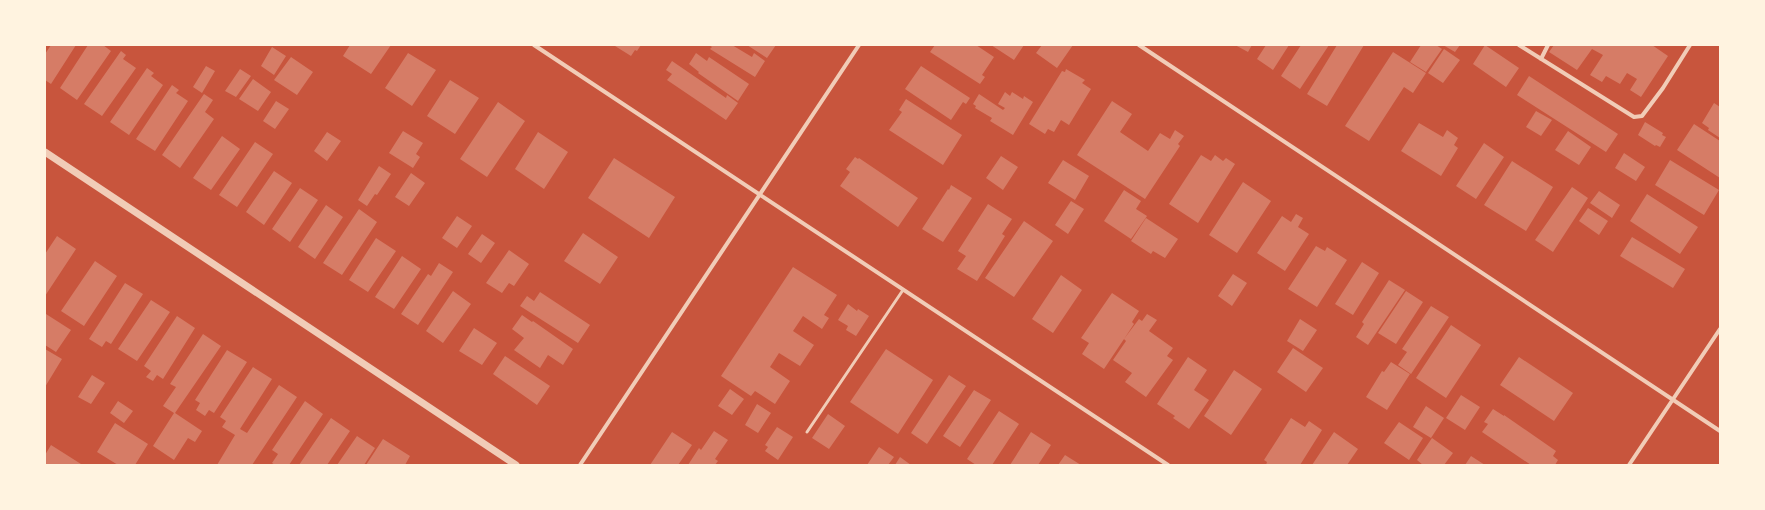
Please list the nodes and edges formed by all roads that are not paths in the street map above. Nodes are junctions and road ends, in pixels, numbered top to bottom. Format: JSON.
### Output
{"nodes":[{"id":1,"x":534,"y":45,"type":"edge"},
{"id":2,"x":859,"y":45,"type":"edge"},
{"id":3,"x":1139,"y":45,"type":"edge"},
{"id":4,"x":1520,"y":45,"type":"edge"},
{"id":5,"x":1548,"y":45,"type":"edge"},
{"id":6,"x":1690,"y":45,"type":"edge"},
{"id":7,"x":1541,"y":59,"type":"junction"},
{"id":8,"x":45,"y":152,"type":"edge"},
{"id":9,"x":760,"y":195,"type":"junction"},
{"id":10,"x":903,"y":290,"type":"junction"},
{"id":11,"x":1720,"y":328,"type":"edge"},
{"id":12,"x":1673,"y":399,"type":"junction"},
{"id":13,"x":1720,"y":431,"type":"edge"},
{"id":14,"x":807,"y":432,"type":"dead end"},
{"id":15,"x":516,"y":465,"type":"edge"},
{"id":16,"x":580,"y":465,"type":"edge"},
{"id":17,"x":1168,"y":465,"type":"edge"},
{"id":18,"x":1629,"y":465,"type":"edge"}],
"edges":[{"from":1,"to":9,"type":"street"},
{"from":2,"to":9,"type":"street"},
{"from":3,"to":12,"type":"street"},
{"from":4,"to":7,"type":"street"},
{"from":5,"to":7,"type":"street"},
{"from":6,"to":7,"type":"street"},
{"from":8,"to":15,"type":"street"},
{"from":9,"to":10,"type":"street"},
{"from":9,"to":16,"type":"street"},
{"from":10,"to":14,"type":"lane"},
{"from":10,"to":17,"type":"street"},
{"from":11,"to":12,"type":"street"},
{"from":12,"to":13,"type":"street"},
{"from":12,"to":18,"type":"street"}]}
